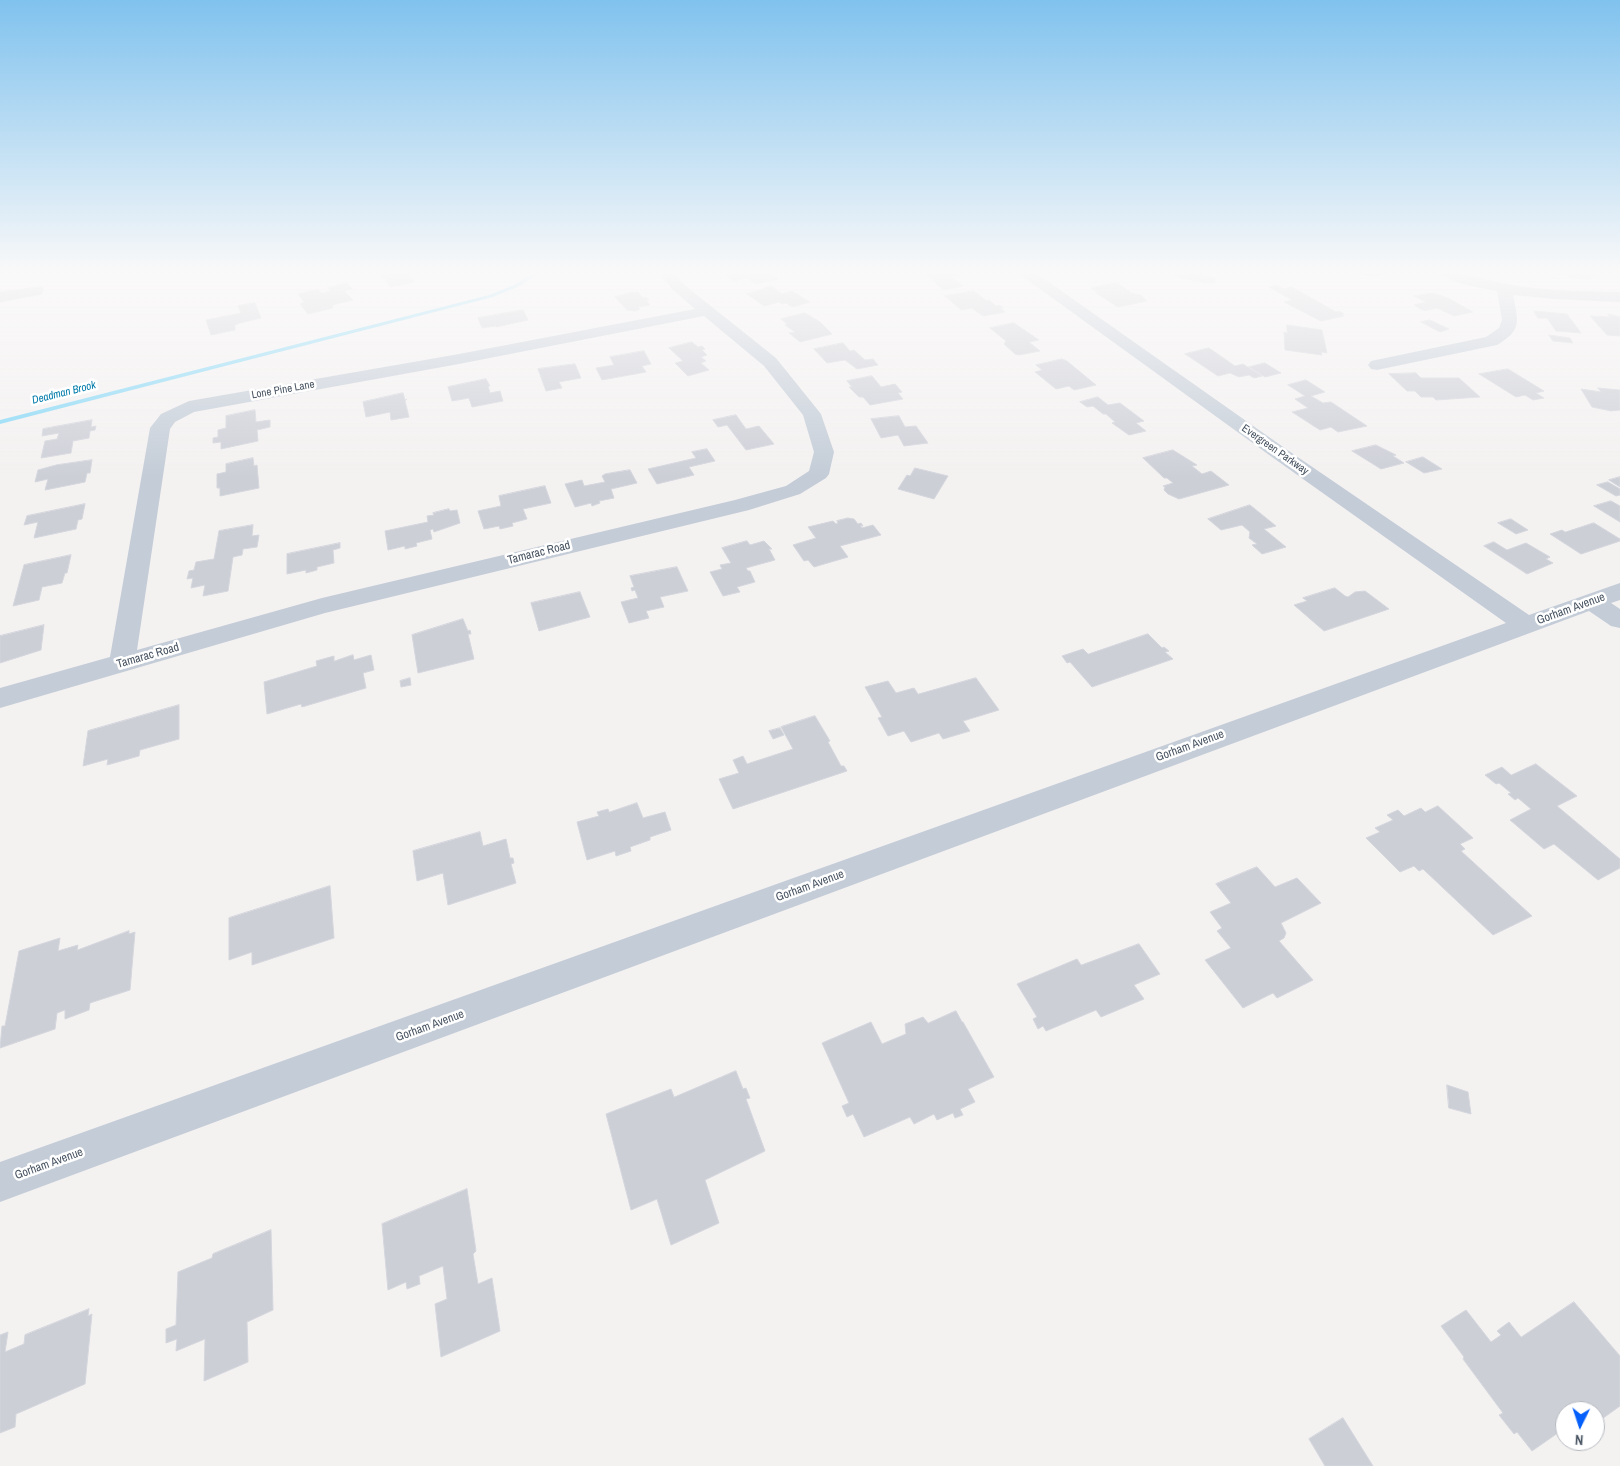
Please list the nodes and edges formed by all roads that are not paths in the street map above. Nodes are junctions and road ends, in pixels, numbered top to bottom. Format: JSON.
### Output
{"nodes":[{"id":1,"x":550,"y":341,"type":"edge"},
{"id":2,"x":745,"y":341,"type":"edge"},
{"id":3,"x":1123,"y":341,"type":"edge"},
{"id":4,"x":1489,"y":341,"type":"edge"},
{"id":5,"x":1377,"y":366,"type":"dead end"},
{"id":6,"x":1607,"y":596,"type":"edge"},
{"id":7,"x":1620,"y":620,"type":"edge"},
{"id":8,"x":1526,"y":625,"type":"junction"},
{"id":9,"x":122,"y":664,"type":"junction"},
{"id":10,"x":0,"y":698,"type":"edge"},
{"id":11,"x":0,"y":1182,"type":"edge"}],
"edges":[{"from":1,"to":9,"type":"street","name":"Lone Pine Lane"},
{"from":2,"to":9,"type":"street","name":"Tamarac Road"},
{"from":3,"to":8,"type":"street","name":"Evergreen Parkway"},
{"from":4,"to":5,"type":"street"},
{"from":6,"to":7,"type":"street"},
{"from":6,"to":8,"type":"street","name":"Gorham Avenue"},
{"from":8,"to":11,"type":"street","name":"Gorham Avenue"},
{"from":9,"to":10,"type":"street","name":"Tamarac Road"}]}
